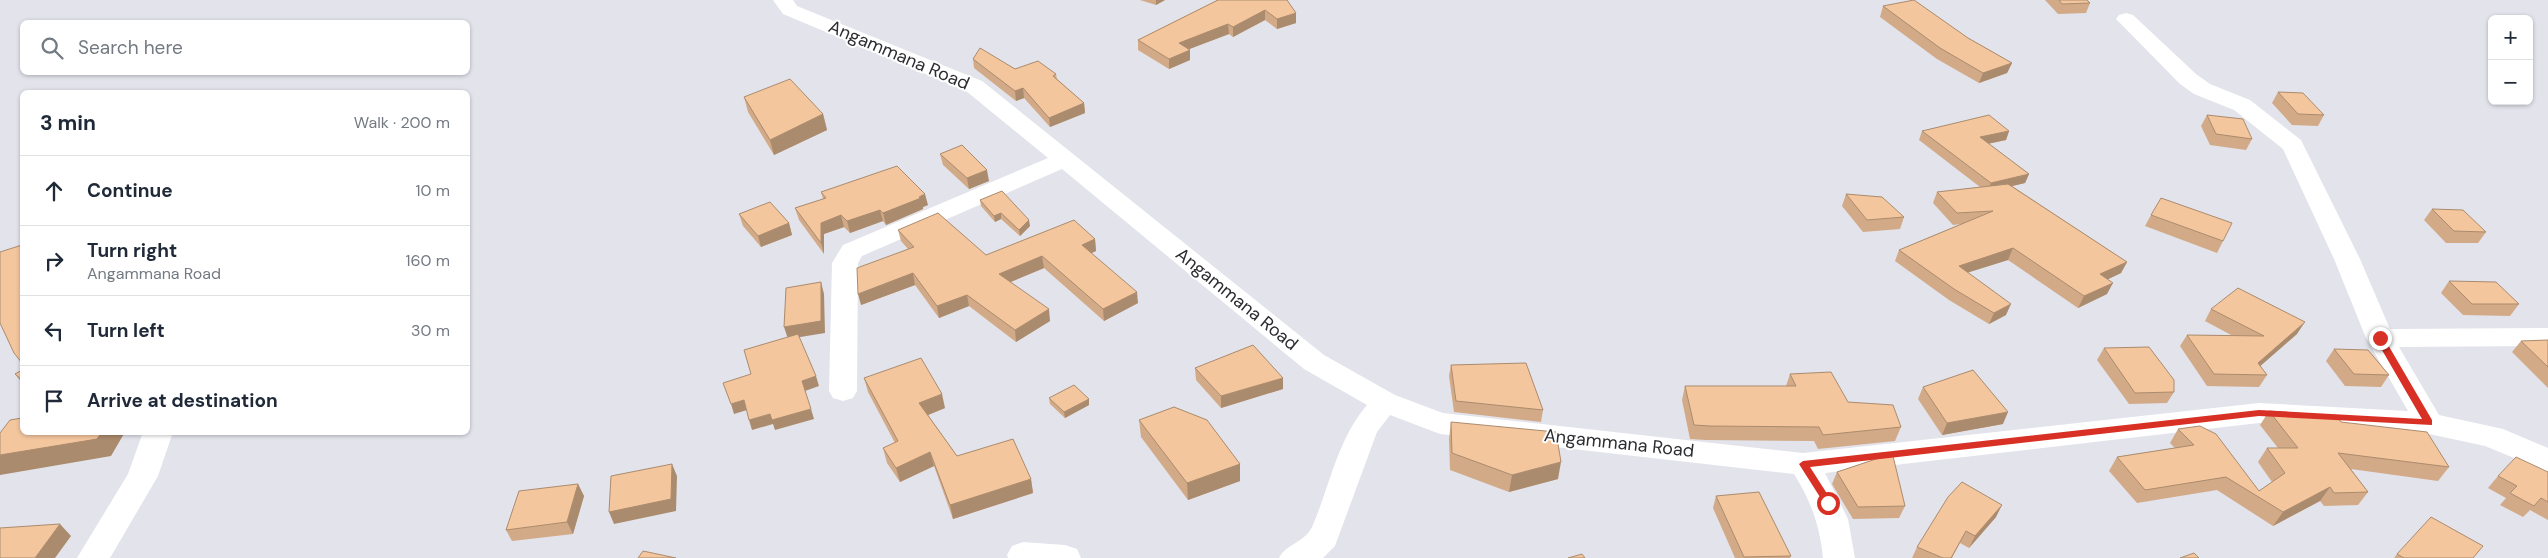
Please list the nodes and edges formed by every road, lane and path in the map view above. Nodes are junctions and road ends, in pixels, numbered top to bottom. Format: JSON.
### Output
{"nodes":[{"id":1,"x":783,"y":0,"type":"edge"},
{"id":2,"x":2126,"y":18,"type":"dead end"},
{"id":3,"x":1066,"y":159,"type":"junction"},
{"id":4,"x":2380,"y":338,"type":"junction"},
{"id":5,"x":2548,"y":338,"type":"edge"},
{"id":6,"x":843,"y":391,"type":"dead end"},
{"id":7,"x":1385,"y":402,"type":"junction"},
{"id":8,"x":2428,"y":423,"type":"junction"},
{"id":9,"x":157,"y":435,"type":"edge"},
{"id":10,"x":2548,"y":461,"type":"edge"},
{"id":11,"x":1803,"y":464,"type":"junction"},
{"id":12,"x":1023,"y":555,"type":"dead end"},
{"id":13,"x":93,"y":558,"type":"edge"},
{"id":14,"x":1065,"y":558,"type":"edge"},
{"id":15,"x":1295,"y":558,"type":"edge"},
{"id":16,"x":1839,"y":558,"type":"edge"}],
"edges":[{"from":1,"to":3,"type":"street","name":"Angammana Road"},
{"from":2,"to":4,"type":"street"},
{"from":3,"to":6,"type":"street"},
{"from":3,"to":7,"type":"street","name":"Angammana Road"},
{"from":4,"to":5,"type":"street"},
{"from":4,"to":8,"type":"street"},
{"from":7,"to":11,"type":"street","name":"Angammana Road"},
{"from":7,"to":15,"type":"street"},
{"from":8,"to":10,"type":"street","name":"Angammana Road"},
{"from":8,"to":11,"type":"street","name":"Angammana Road"},
{"from":9,"to":13,"type":"street"},
{"from":11,"to":16,"type":"street"},
{"from":12,"to":14,"type":"street"}]}
